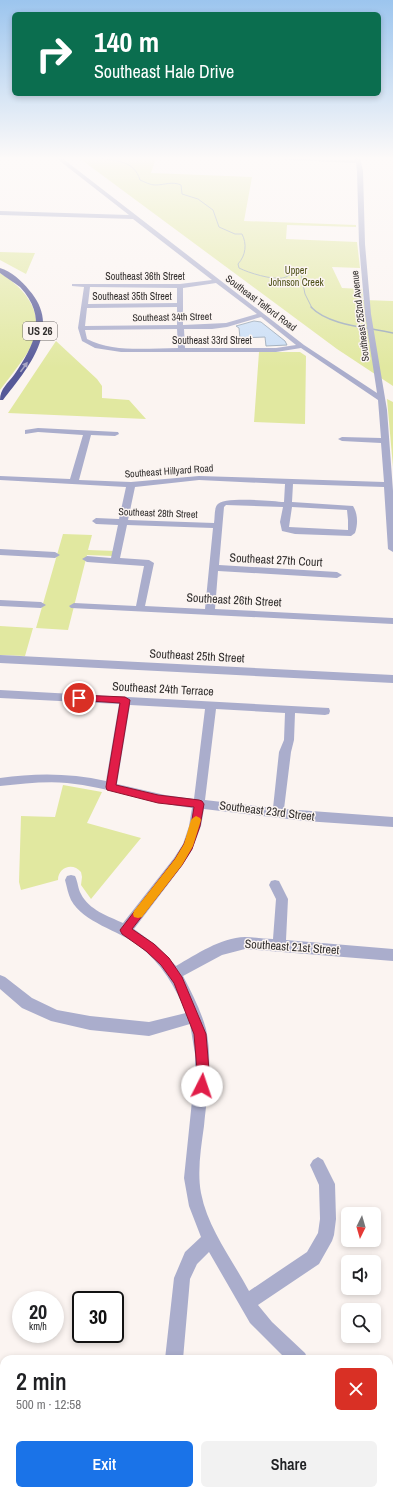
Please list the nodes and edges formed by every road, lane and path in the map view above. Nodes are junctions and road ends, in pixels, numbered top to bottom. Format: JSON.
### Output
{"nodes":[{"id":1,"x":148,"y":228,"type":"edge"},
{"id":2,"x":361,"y":228,"type":"edge"},
{"id":3,"x":0,"y":270,"type":"edge"},
{"id":4,"x":216,"y":281,"type":"junction"},
{"id":5,"x":74,"y":285,"type":"dead end"},
{"id":6,"x":87,"y":286,"type":"junction"},
{"id":7,"x":180,"y":286,"type":"junction"},
{"id":8,"x":84,"y":306,"type":"junction"},
{"id":9,"x":180,"y":306,"type":"junction"},
{"id":10,"x":261,"y":316,"type":"junction"},
{"id":11,"x":180,"y":327,"type":"junction"},
{"id":12,"x":81,"y":328,"type":"junction"},
{"id":13,"x":302,"y":346,"type":"junction"},
{"id":14,"x":182,"y":350,"type":"junction"},
{"id":15,"x":0,"y":398,"type":"edge"},
{"id":16,"x":381,"y":399,"type":"junction"},
{"id":17,"x":28,"y":432,"type":"dead end"},
{"id":18,"x":88,"y":432,"type":"junction"},
{"id":19,"x":115,"y":434,"type":"dead end"},
{"id":20,"x":342,"y":439,"type":"dead end"},
{"id":21,"x":386,"y":444,"type":"junction"},
{"id":22,"x":0,"y":478,"type":"edge"},
{"id":23,"x":74,"y":481,"type":"junction"},
{"id":24,"x":289,"y":481,"type":"junction"},
{"id":25,"x":132,"y":485,"type":"junction"},
{"id":26,"x":388,"y":485,"type":"junction"},
{"id":27,"x":287,"y":505,"type":"junction"},
{"id":28,"x":96,"y":521,"type":"dead end"},
{"id":29,"x":124,"y":522,"type":"junction"},
{"id":30,"x":218,"y":526,"type":"junction"},
{"id":31,"x":393,"y":549,"type":"edge"},
{"id":32,"x":0,"y":552,"type":"edge"},
{"id":33,"x":55,"y":555,"type":"dead end"},
{"id":34,"x":87,"y":559,"type":"dead end"},
{"id":35,"x":115,"y":561,"type":"junction"},
{"id":36,"x":214,"y":568,"type":"junction"},
{"id":37,"x":337,"y":575,"type":"dead end"},
{"id":38,"x":0,"y":603,"type":"edge"},
{"id":39,"x":41,"y":605,"type":"dead end"},
{"id":40,"x":74,"y":606,"type":"dead end"},
{"id":41,"x":140,"y":609,"type":"junction"},
{"id":42,"x":210,"y":612,"type":"junction"},
{"id":43,"x":393,"y":621,"type":"edge"},
{"id":44,"x":0,"y":659,"type":"edge"},
{"id":45,"x":393,"y":679,"type":"edge"},
{"id":46,"x":0,"y":694,"type":"edge"},
{"id":47,"x":125,"y":700,"type":"junction"},
{"id":48,"x":211,"y":705,"type":"junction"},
{"id":49,"x":290,"y":709,"type":"junction"},
{"id":50,"x":325,"y":711,"type":"dead end"},
{"id":51,"x":0,"y":782,"type":"edge"},
{"id":52,"x":111,"y":787,"type":"junction"},
{"id":53,"x":199,"y":804,"type":"junction"},
{"id":54,"x":278,"y":813,"type":"junction"},
{"id":55,"x":393,"y":822,"type":"edge"},
{"id":56,"x":71,"y":880,"type":"dead end"},
{"id":57,"x":275,"y":885,"type":"dead end"},
{"id":58,"x":125,"y":930,"type":"junction"},
{"id":59,"x":279,"y":945,"type":"junction"},
{"id":60,"x":393,"y":954,"type":"edge"},
{"id":61,"x":175,"y":974,"type":"junction"},
{"id":62,"x":0,"y":982,"type":"edge"},
{"id":63,"x":194,"y":1017,"type":"junction"},
{"id":64,"x":318,"y":1165,"type":"dead end"},
{"id":65,"x":210,"y":1240,"type":"junction"},
{"id":66,"x":247,"y":1302,"type":"junction"},
{"id":67,"x":174,"y":1355,"type":"edge"},
{"id":68,"x":294,"y":1355,"type":"edge"}],
"edges":[{"from":1,"to":4,"type":"street","name":"Southeast Telford Road"},
{"from":2,"to":16,"type":"street","name":"Southeast 252nd Avenue"},
{"from":15,"to":3,"type":"highway","number":"US 26","one_way":true},
{"from":4,"to":7,"type":"street","name":"Southeast 36th Street"},
{"from":4,"to":10,"type":"street","name":"Southeast Telford Road"},
{"from":5,"to":6,"type":"street","name":"Southeast 36th Street"},
{"from":6,"to":7,"type":"street","name":"Southeast 36th Street"},
{"from":6,"to":8,"type":"street"},
{"from":7,"to":9,"type":"street"},
{"from":8,"to":9,"type":"street","name":"Southeast 35th Street"},
{"from":8,"to":12,"type":"street"},
{"from":9,"to":11,"type":"street"},
{"from":10,"to":11,"type":"street","name":"Southeast 34th Street"},
{"from":10,"to":13,"type":"street","name":"Southeast Telford Road"},
{"from":11,"to":12,"type":"street","name":"Southeast 34th Street"},
{"from":11,"to":14,"type":"street"},
{"from":12,"to":14,"type":"street","name":"Southeast 33rd Street"},
{"from":13,"to":14,"type":"street","name":"Southeast 33rd Street"},
{"from":13,"to":16,"type":"street","name":"Southeast Telford Road"},
{"from":16,"to":21,"type":"street","name":"Southeast 252nd Avenue"},
{"from":17,"to":18,"type":"street"},
{"from":18,"to":19,"type":"street"},
{"from":18,"to":23,"type":"street"},
{"from":20,"to":21,"type":"street"},
{"from":21,"to":26,"type":"street","name":"Southeast 252nd Avenue"},
{"from":22,"to":23,"type":"street","name":"Southeast Hillyard Road"},
{"from":23,"to":25,"type":"street","name":"Southeast Hillyard Road"},
{"from":24,"to":25,"type":"street","name":"Southeast Hillyard Road"},
{"from":24,"to":26,"type":"street","name":"Southeast Hillyard Road"},
{"from":24,"to":27,"type":"street"},
{"from":25,"to":29,"type":"street"},
{"from":26,"to":31,"type":"street","name":"Southeast 252nd Avenue"},
{"from":27,"to":27,"type":"street"},
{"from":27,"to":30,"type":"street"},
{"from":28,"to":29,"type":"street","name":"Southeast 28th Street"},
{"from":29,"to":30,"type":"street","name":"Southeast 28th Street"},
{"from":29,"to":35,"type":"street"},
{"from":30,"to":36,"type":"street"},
{"from":32,"to":33,"type":"street"},
{"from":34,"to":35,"type":"street"},
{"from":35,"to":41,"type":"street"},
{"from":36,"to":37,"type":"street","name":"Southeast 27th Court"},
{"from":36,"to":42,"type":"street"},
{"from":38,"to":39,"type":"street"},
{"from":40,"to":41,"type":"street","name":"Southeast 26th Street"},
{"from":41,"to":42,"type":"street","name":"Southeast 26th Street"},
{"from":42,"to":43,"type":"street","name":"Southeast 26th Street"},
{"from":44,"to":45,"type":"street","name":"Southeast 25th Street"},
{"from":46,"to":47,"type":"street","name":"Southeast 24th Terrace"},
{"from":47,"to":48,"type":"street","name":"Southeast 24th Terrace"},
{"from":47,"to":52,"type":"street"},
{"from":48,"to":49,"type":"street","name":"Southeast 24th Terrace"},
{"from":48,"to":53,"type":"street"},
{"from":49,"to":50,"type":"street","name":"Southeast 24th Terrace"},
{"from":49,"to":54,"type":"street"},
{"from":51,"to":52,"type":"street","name":"Southeast 23rd Street"},
{"from":52,"to":53,"type":"street","name":"Southeast 23rd Street"},
{"from":53,"to":54,"type":"street","name":"Southeast 23rd Street"},
{"from":53,"to":58,"type":"street"},
{"from":54,"to":55,"type":"street","name":"Southeast 23rd Street"},
{"from":56,"to":58,"type":"street"},
{"from":57,"to":59,"type":"street"},
{"from":58,"to":61,"type":"street"},
{"from":59,"to":60,"type":"street","name":"Southeast 21st Street"},
{"from":59,"to":61,"type":"street","name":"Southeast 21st Street"},
{"from":61,"to":63,"type":"street"},
{"from":62,"to":63,"type":"street"},
{"from":63,"to":65,"type":"street"},
{"from":64,"to":66,"type":"street"},
{"from":65,"to":66,"type":"street"},
{"from":65,"to":67,"type":"street"},
{"from":66,"to":68,"type":"street"}]}
